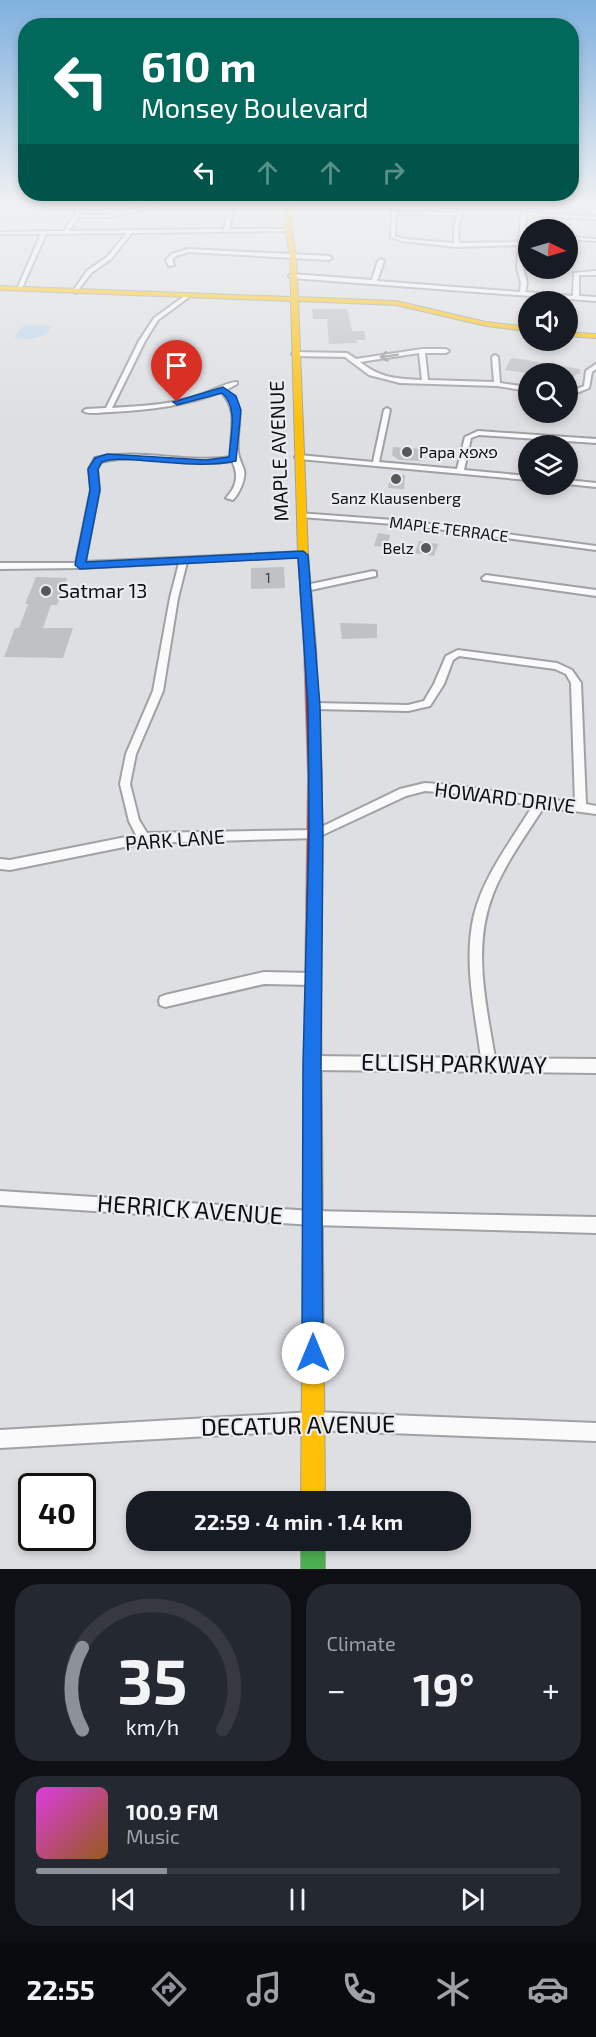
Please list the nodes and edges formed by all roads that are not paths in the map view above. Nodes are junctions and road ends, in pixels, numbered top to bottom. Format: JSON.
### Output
{"nodes":[{"id":1,"x":24,"y":277,"type":"edge"},
{"id":2,"x":85,"y":277,"type":"edge"},
{"id":3,"x":292,"y":277,"type":"edge"},
{"id":4,"x":312,"y":277,"type":"edge"},
{"id":5,"x":375,"y":277,"type":"edge"},
{"id":6,"x":374,"y":281,"type":"junction"},
{"id":7,"x":0,"y":288,"type":"edge"},
{"id":8,"x":19,"y":288,"type":"junction"},
{"id":9,"x":76,"y":291,"type":"junction"},
{"id":10,"x":518,"y":293,"type":"edge"},
{"id":11,"x":189,"y":295,"type":"junction"},
{"id":12,"x":578,"y":297,"type":"edge"},
{"id":13,"x":293,"y":298,"type":"junction"},
{"id":14,"x":596,"y":299,"type":"edge"},
{"id":15,"x":518,"y":328,"type":"edge"},
{"id":16,"x":578,"y":335,"type":"edge"},
{"id":17,"x":596,"y":336,"type":"edge"},
{"id":18,"x":422,"y":351,"type":"junction"},
{"id":19,"x":446,"y":351,"type":"dead end"},
{"id":20,"x":295,"y":354,"type":"junction"},
{"id":21,"x":495,"y":357,"type":"dead end"},
{"id":22,"x":356,"y":361,"type":"junction"},
{"id":23,"x":596,"y":366,"type":"edge"},
{"id":24,"x":425,"y":382,"type":"junction"},
{"id":25,"x":235,"y":383,"type":"dead end"},
{"id":26,"x":497,"y":384,"type":"junction"},
{"id":27,"x":518,"y":387,"type":"edge"},
{"id":28,"x":223,"y":390,"type":"junction"},
{"id":29,"x":578,"y":390,"type":"edge"},
{"id":30,"x":108,"y":410,"type":"junction"},
{"id":31,"x":387,"y":410,"type":"dead end"},
{"id":32,"x":86,"y":411,"type":"dead end"},
{"id":33,"x":596,"y":441,"type":"edge"},
{"id":34,"x":299,"y":456,"type":"junction"},
{"id":35,"x":233,"y":459,"type":"junction"},
{"id":36,"x":376,"y":462,"type":"junction"},
{"id":37,"x":460,"y":472,"type":"junction"},
{"id":38,"x":518,"y":477,"type":"edge"},
{"id":39,"x":578,"y":483,"type":"edge"},
{"id":40,"x":596,"y":485,"type":"edge"},
{"id":41,"x":230,"y":498,"type":"dead end"},
{"id":42,"x":301,"y":515,"type":"junction"},
{"id":43,"x":596,"y":548,"type":"edge"},
{"id":44,"x":303,"y":555,"type":"junction"},
{"id":45,"x":184,"y":559,"type":"junction"},
{"id":46,"x":80,"y":565,"type":"junction"},
{"id":47,"x":0,"y":566,"type":"edge"},
{"id":48,"x":373,"y":574,"type":"dead end"},
{"id":49,"x":486,"y":578,"type":"dead end"},
{"id":50,"x":306,"y":588,"type":"junction"},
{"id":51,"x":596,"y":593,"type":"edge"},
{"id":52,"x":314,"y":706,"type":"junction"},
{"id":53,"x":541,"y":802,"type":"junction"},
{"id":54,"x":581,"y":807,"type":"junction"},
{"id":55,"x":596,"y":810,"type":"edge"},
{"id":56,"x":316,"y":834,"type":"junction"},
{"id":57,"x":144,"y":838,"type":"junction"},
{"id":58,"x":0,"y":864,"type":"edge"},
{"id":59,"x":313,"y":979,"type":"junction"},
{"id":60,"x":165,"y":1001,"type":"dead end"},
{"id":61,"x":312,"y":1063,"type":"junction"},
{"id":62,"x":489,"y":1064,"type":"junction"},
{"id":63,"x":596,"y":1066,"type":"edge"},
{"id":64,"x":0,"y":1198,"type":"edge"},
{"id":65,"x":313,"y":1218,"type":"junction"},
{"id":66,"x":596,"y":1225,"type":"edge"},
{"id":67,"x":313,"y":1421,"type":"junction"},
{"id":68,"x":596,"y":1432,"type":"edge"},
{"id":69,"x":0,"y":1439,"type":"edge"},
{"id":70,"x":313,"y":1491,"type":"edge"},
{"id":71,"x":313,"y":1551,"type":"edge"},
{"id":72,"x":313,"y":1569,"type":"edge"}],
"edges":[{"from":1,"to":8,"type":"street"},
{"from":2,"to":9,"type":"street"},
{"from":3,"to":13,"type":"street","name":"MAPLE AVENUE"},
{"from":4,"to":6,"type":"street"},
{"from":5,"to":6,"type":"street"},
{"from":6,"to":10,"type":"street"},
{"from":7,"to":8,"type":"street"},
{"from":8,"to":9,"type":"street"},
{"from":9,"to":11,"type":"street"},
{"from":11,"to":13,"type":"street"},
{"from":11,"to":30,"type":"street"},
{"from":12,"to":14,"type":"street"},
{"from":13,"to":15,"type":"street"},
{"from":13,"to":20,"type":"street","name":"MAPLE AVENUE"},
{"from":16,"to":17,"type":"street"},
{"from":18,"to":19,"type":"street"},
{"from":18,"to":22,"type":"street","one_way":true},
{"from":18,"to":24,"type":"street"},
{"from":20,"to":22,"type":"street"},
{"from":20,"to":34,"type":"street","name":"MAPLE AVENUE"},
{"from":21,"to":26,"type":"street"},
{"from":22,"to":24,"type":"street"},
{"from":23,"to":29,"type":"street"},
{"from":24,"to":26,"type":"street"},
{"from":25,"to":28,"type":"street"},
{"from":26,"to":27,"type":"street"},
{"from":28,"to":30,"type":"street"},
{"from":28,"to":35,"type":"street"},
{"from":30,"to":32,"type":"street"},
{"from":31,"to":36,"type":"street"},
{"from":33,"to":37,"type":"street"},
{"from":34,"to":36,"type":"street"},
{"from":34,"to":42,"type":"street","name":"MAPLE AVENUE"},
{"from":35,"to":41,"type":"street"},
{"from":35,"to":46,"type":"street"},
{"from":36,"to":37,"type":"street"},
{"from":37,"to":38,"type":"street"},
{"from":39,"to":40,"type":"street"},
{"from":42,"to":43,"type":"street","name":"MAPLE TERRACE"},
{"from":42,"to":44,"type":"street","name":"MAPLE AVENUE"},
{"from":44,"to":45,"type":"street"},
{"from":44,"to":50,"type":"street","name":"MAPLE AVENUE"},
{"from":45,"to":46,"type":"street"},
{"from":45,"to":57,"type":"street"},
{"from":46,"to":47,"type":"street"},
{"from":48,"to":50,"type":"street"},
{"from":49,"to":51,"type":"street"},
{"from":50,"to":52,"type":"street","name":"MAPLE AVENUE"},
{"from":52,"to":54,"type":"street"},
{"from":52,"to":56,"type":"street","name":"MAPLE AVENUE"},
{"from":53,"to":54,"type":"street","name":"HOWARD DRIVE"},
{"from":53,"to":56,"type":"street","name":"HOWARD DRIVE"},
{"from":53,"to":62,"type":"street"},
{"from":54,"to":55,"type":"street","name":"HOWARD DRIVE"},
{"from":56,"to":57,"type":"street","name":"PARK LANE"},
{"from":56,"to":59,"type":"street","name":"MAPLE AVENUE"},
{"from":57,"to":58,"type":"street","name":"PARK LANE"},
{"from":59,"to":60,"type":"street"},
{"from":59,"to":61,"type":"street","name":"MAPLE AVENUE"},
{"from":61,"to":62,"type":"street","name":"ELLISH PARKWAY"},
{"from":61,"to":65,"type":"street","name":"MAPLE AVENUE"},
{"from":62,"to":63,"type":"street","name":"ELLISH PARKWAY"},
{"from":64,"to":65,"type":"street","name":"HERRICK AVENUE"},
{"from":65,"to":66,"type":"street","name":"HERRICK AVENUE"},
{"from":65,"to":67,"type":"street","name":"MAPLE AVENUE"},
{"from":67,"to":68,"type":"street","name":"DECATUR AVENUE"},
{"from":67,"to":69,"type":"street","name":"DECATUR AVENUE"},
{"from":67,"to":70,"type":"street","name":"MAPLE AVENUE"},
{"from":71,"to":72,"type":"street"}]}
